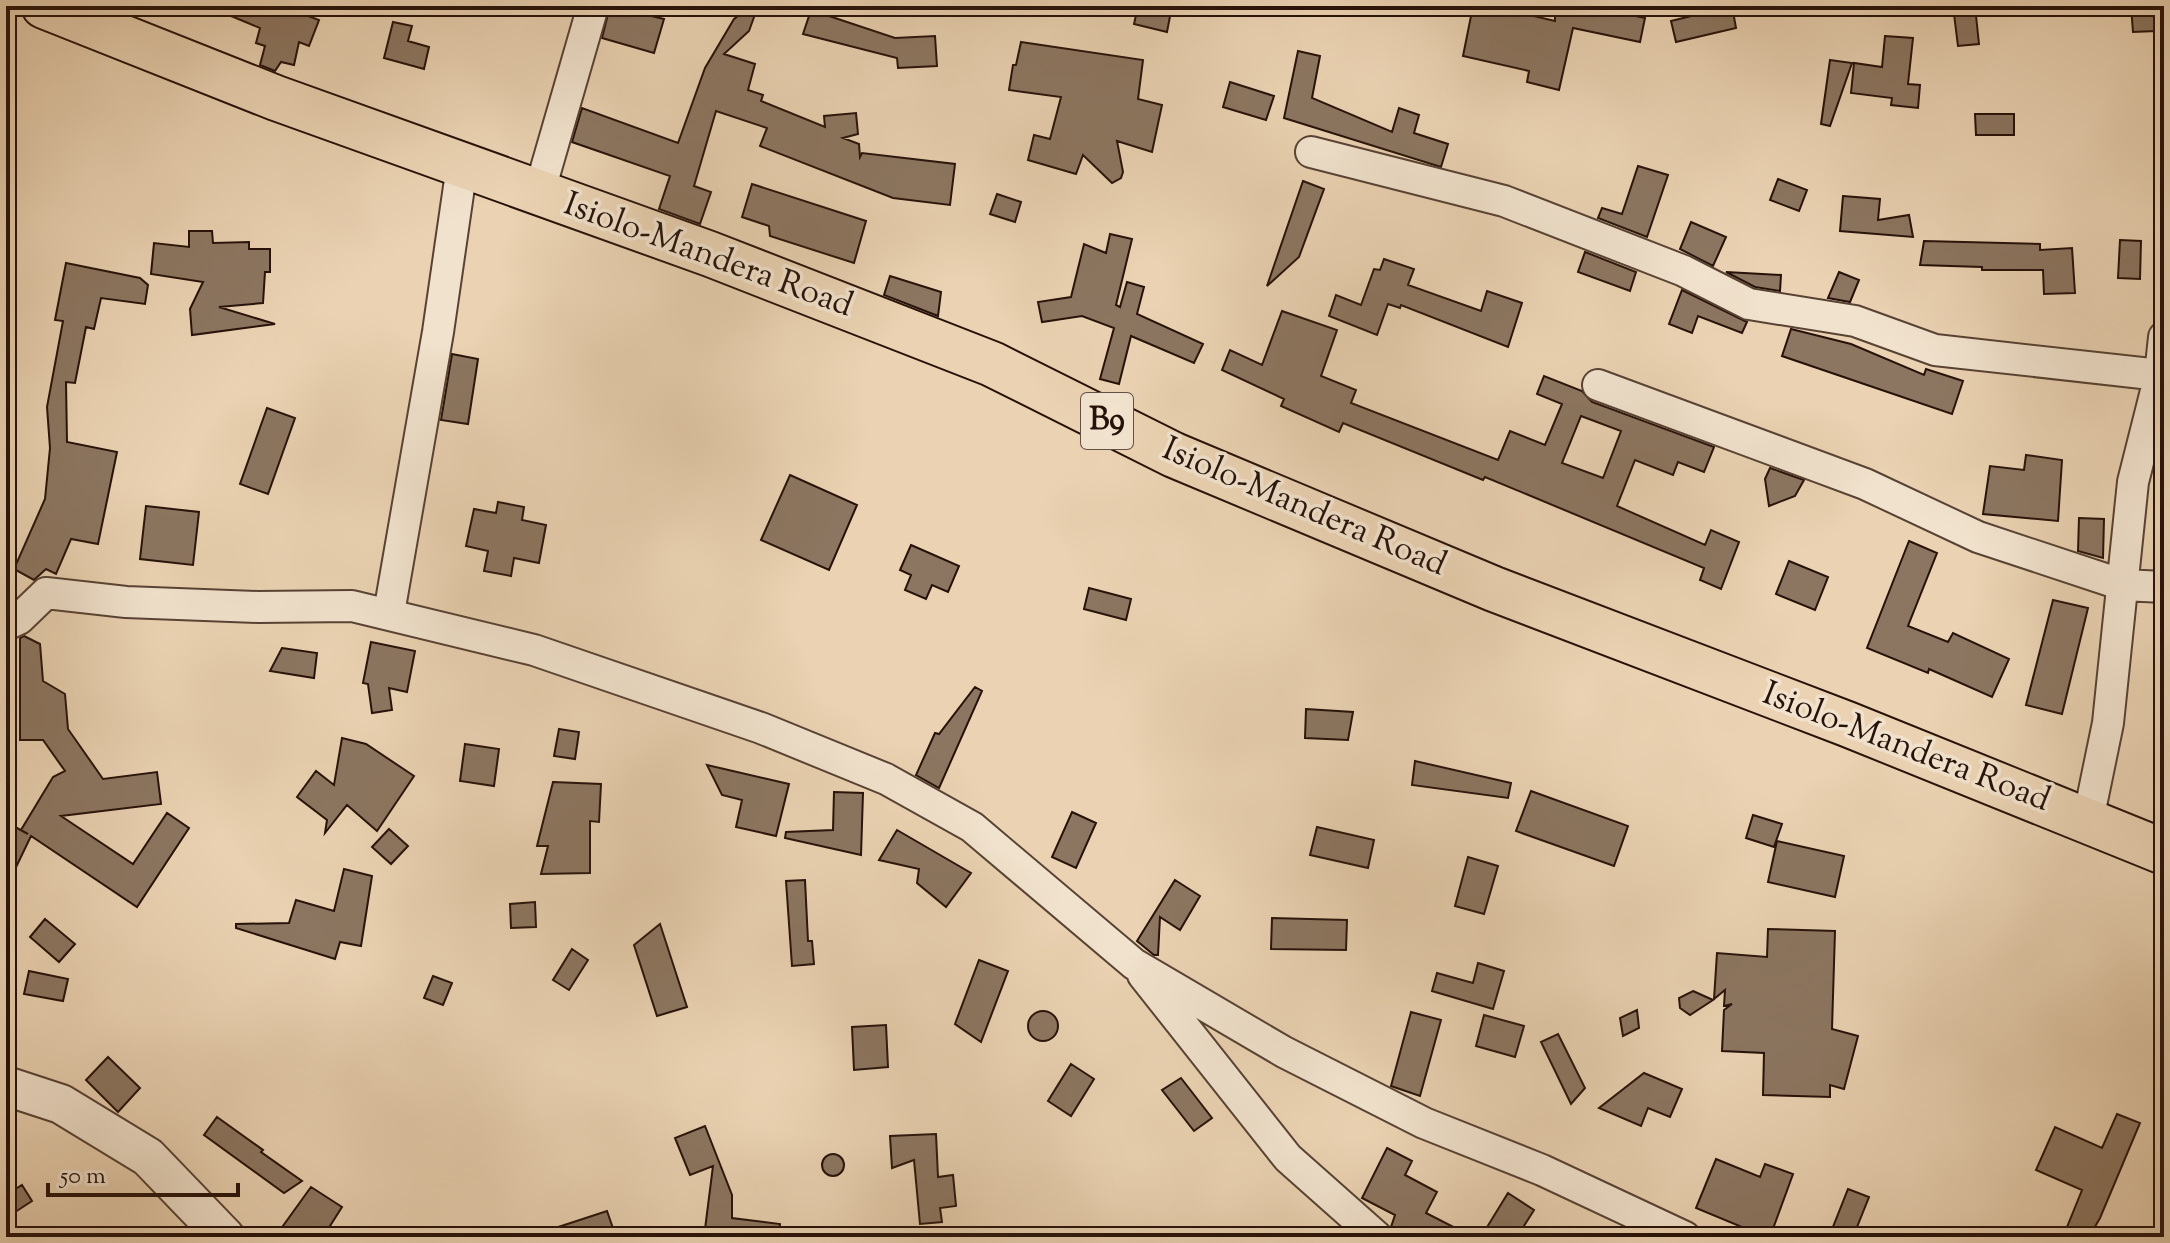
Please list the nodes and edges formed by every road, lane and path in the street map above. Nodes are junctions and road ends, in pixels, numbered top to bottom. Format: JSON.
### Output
{"nodes":[{"id":1,"x":44,"y":6,"type":"edge"},
{"id":2,"x":593,"y":6,"type":"edge"},
{"id":3,"x":1311,"y":152,"type":"dead end"},
{"id":4,"x":462,"y":166,"type":"junction"},
{"id":5,"x":539,"y":193,"type":"junction"},
{"id":6,"x":2164,"y":337,"type":"edge"},
{"id":7,"x":2160,"y":375,"type":"junction"},
{"id":8,"x":1598,"y":385,"type":"dead end"},
{"id":9,"x":2123,"y":585,"type":"junction"},
{"id":10,"x":2164,"y":587,"type":"edge"},
{"id":11,"x":389,"y":613,"type":"junction"},
{"id":12,"x":6,"y":625,"type":"edge"},
{"id":13,"x":2088,"y":820,"type":"junction"},
{"id":14,"x":2164,"y":852,"type":"edge"},
{"id":15,"x":1134,"y":964,"type":"junction"},
{"id":16,"x":6,"y":1086,"type":"edge"},
{"id":17,"x":1360,"y":1231,"type":"edge"},
{"id":18,"x":225,"y":1237,"type":"edge"},
{"id":19,"x":1685,"y":1237,"type":"edge"}],
"edges":[{"from":1,"to":4,"type":"highway","name":"Isiolo-Mandera Road","number":"B9"},
{"from":2,"to":5,"type":"street"},
{"from":3,"to":7,"type":"street"},
{"from":4,"to":5,"type":"highway","name":"Isiolo-Mandera Road","number":"B9"},
{"from":4,"to":11,"type":"street"},
{"from":5,"to":13,"type":"highway","name":"Isiolo-Mandera Road","number":"B9"},
{"from":6,"to":7,"type":"street"},
{"from":7,"to":9,"type":"street"},
{"from":8,"to":9,"type":"street"},
{"from":9,"to":10,"type":"street"},
{"from":9,"to":13,"type":"street"},
{"from":11,"to":12,"type":"street"},
{"from":11,"to":15,"type":"street"},
{"from":13,"to":14,"type":"highway","name":"Isiolo-Mandera Road","number":"B9"},
{"from":15,"to":17,"type":"street"},
{"from":15,"to":19,"type":"street"},
{"from":16,"to":18,"type":"street"}]}
